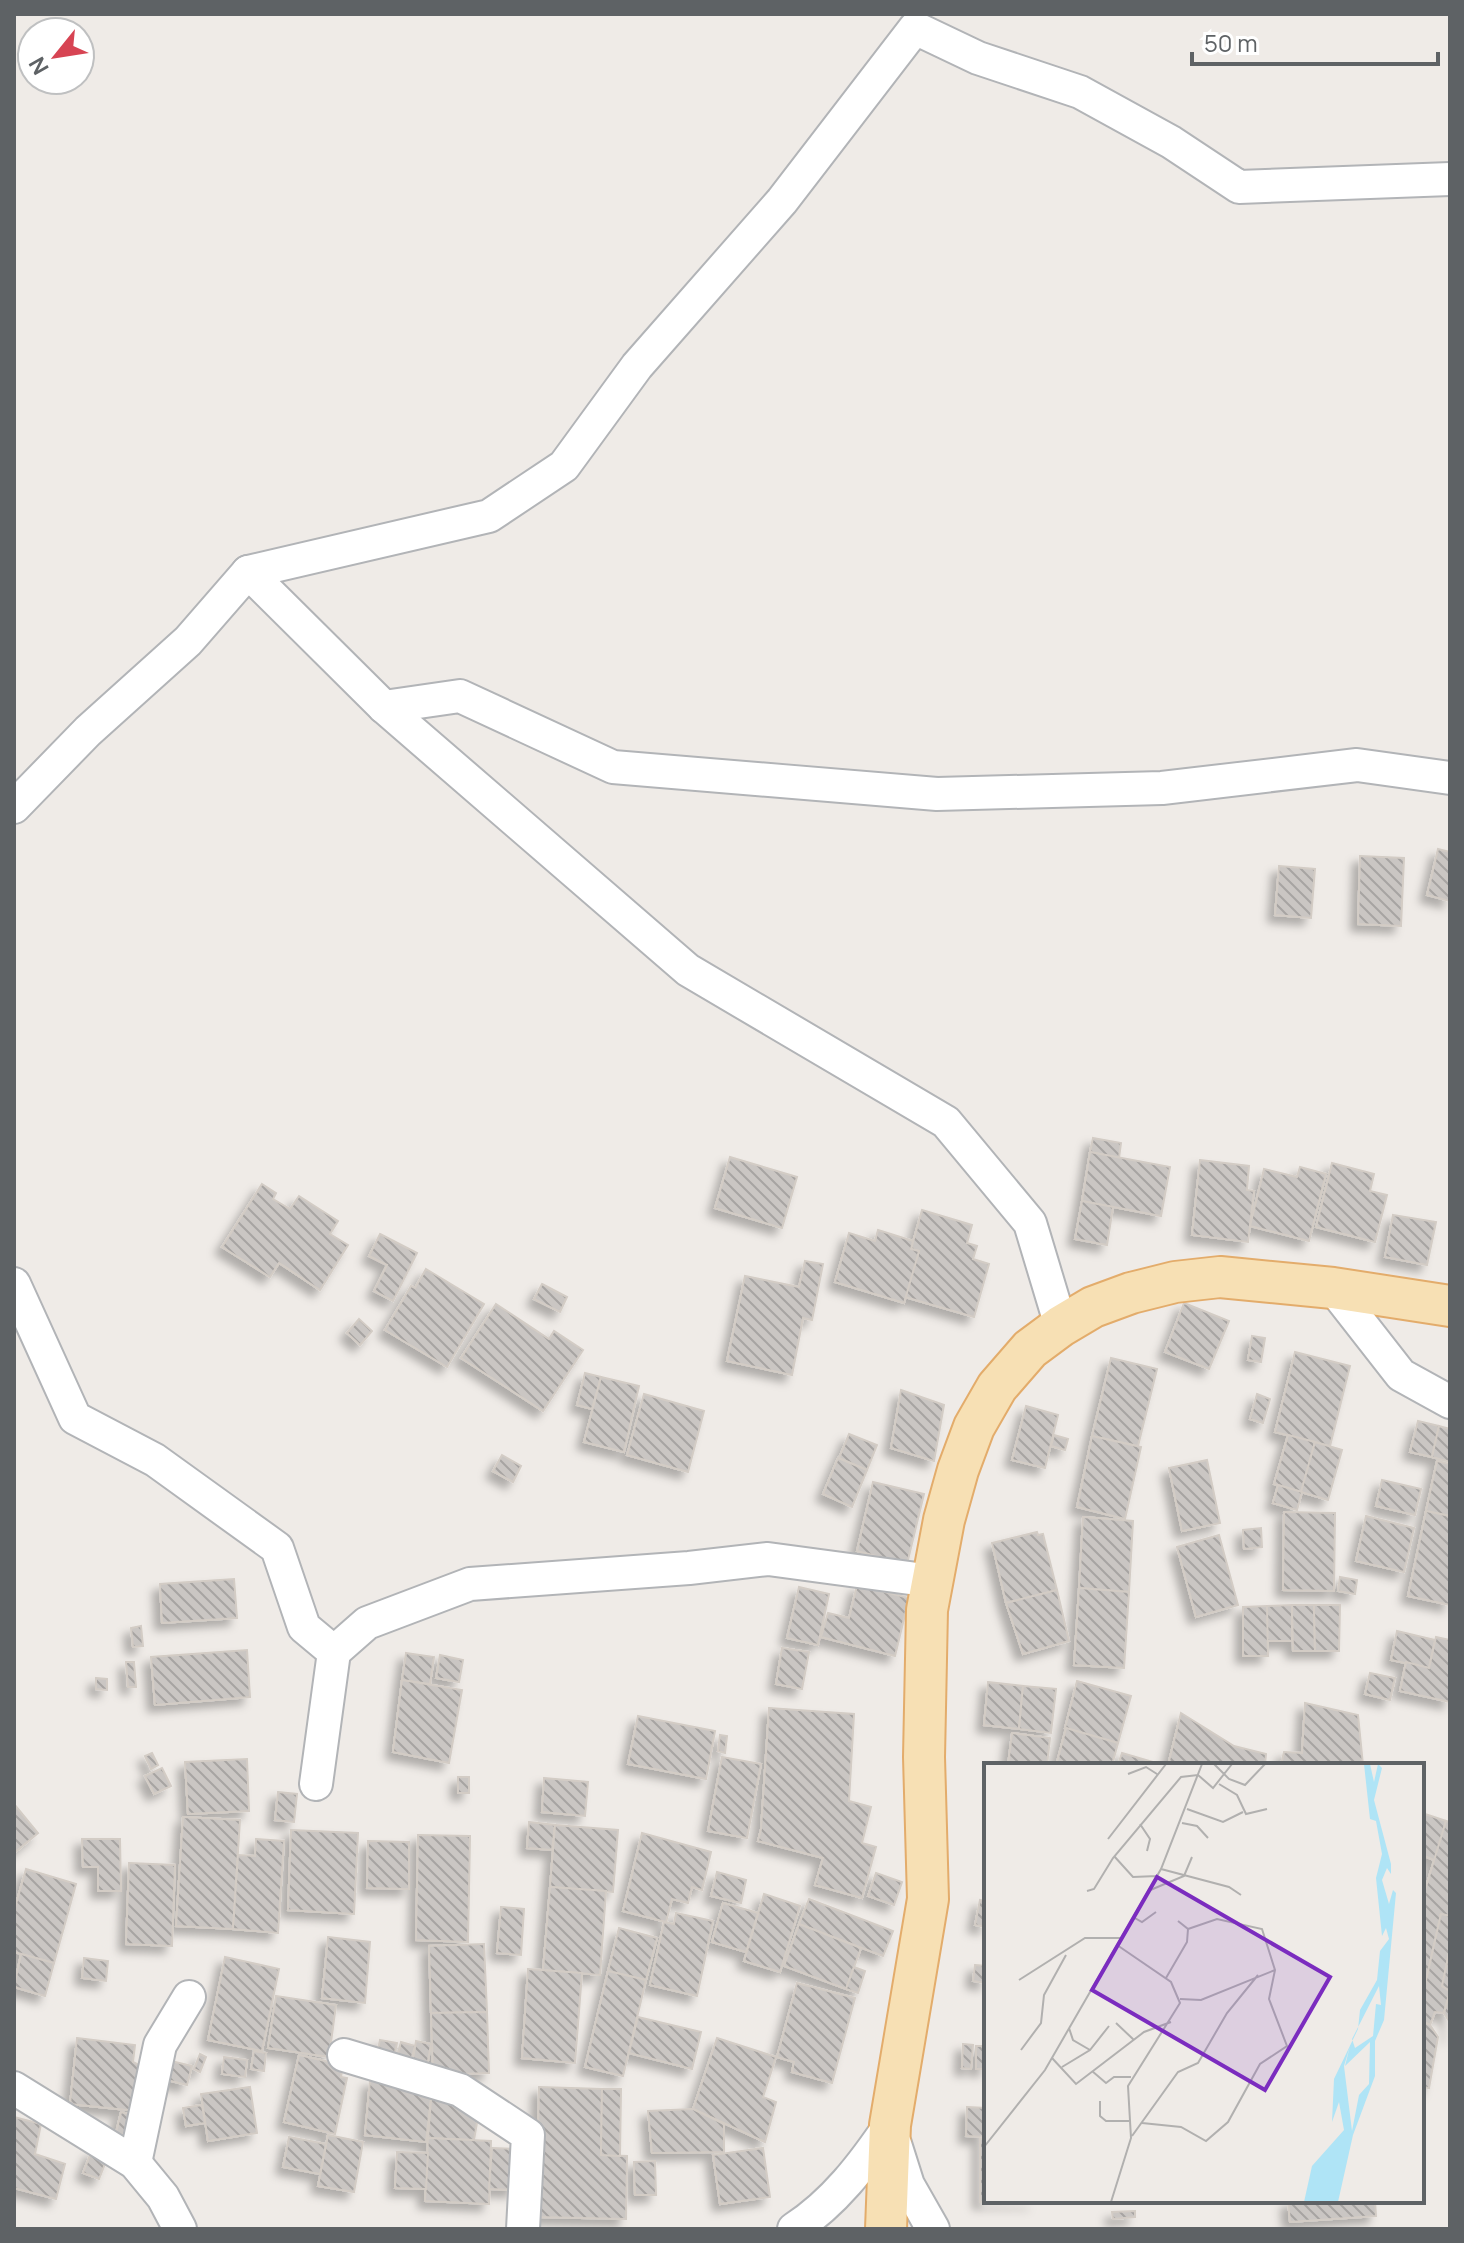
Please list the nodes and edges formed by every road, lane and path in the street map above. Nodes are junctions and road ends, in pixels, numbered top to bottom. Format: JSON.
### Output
{"nodes":[{"id":1,"x":1450,"y":179,"type":"edge"},
{"id":2,"x":248,"y":572,"type":"junction"},
{"id":3,"x":384,"y":707,"type":"junction"},
{"id":4,"x":1450,"y":778,"type":"edge"},
{"id":5,"x":14,"y":807,"type":"edge"},
{"id":6,"x":14,"y":1284,"type":"edge"},
{"id":7,"x":1333,"y":1288,"type":"junction"},
{"id":8,"x":1450,"y":1306,"type":"edge"},
{"id":9,"x":1061,"y":1326,"type":"junction"},
{"id":10,"x":1450,"y":1402,"type":"edge"},
{"id":11,"x":932,"y":1581,"type":"junction"},
{"id":12,"x":334,"y":1652,"type":"junction"},
{"id":13,"x":316,"y":1784,"type":"dead end"},
{"id":14,"x":189,"y":1997,"type":"dead end"},
{"id":15,"x":344,"y":2055,"type":"dead end"},
{"id":16,"x":14,"y":2088,"type":"edge"},
{"id":17,"x":890,"y":2125,"type":"junction"},
{"id":18,"x":135,"y":2163,"type":"junction"},
{"id":19,"x":180,"y":2229,"type":"edge"},
{"id":20,"x":523,"y":2229,"type":"edge"},
{"id":21,"x":794,"y":2229,"type":"edge"},
{"id":22,"x":886,"y":2229,"type":"edge"},
{"id":23,"x":933,"y":2229,"type":"edge"}],
"edges":[{"from":1,"to":2,"type":"street"},
{"from":2,"to":3,"type":"street"},
{"from":2,"to":5,"type":"street"},
{"from":3,"to":4,"type":"street"},
{"from":3,"to":9,"type":"street"},
{"from":6,"to":12,"type":"street"},
{"from":7,"to":8,"type":"main road"},
{"from":7,"to":9,"type":"main road"},
{"from":7,"to":10,"type":"street"},
{"from":9,"to":11,"type":"main road"},
{"from":11,"to":12,"type":"street"},
{"from":11,"to":17,"type":"main road"},
{"from":12,"to":13,"type":"street"},
{"from":14,"to":18,"type":"street"},
{"from":15,"to":20,"type":"street"},
{"from":16,"to":18,"type":"street"},
{"from":17,"to":21,"type":"street"},
{"from":17,"to":22,"type":"main road"},
{"from":17,"to":23,"type":"street"},
{"from":18,"to":19,"type":"street"}]}
